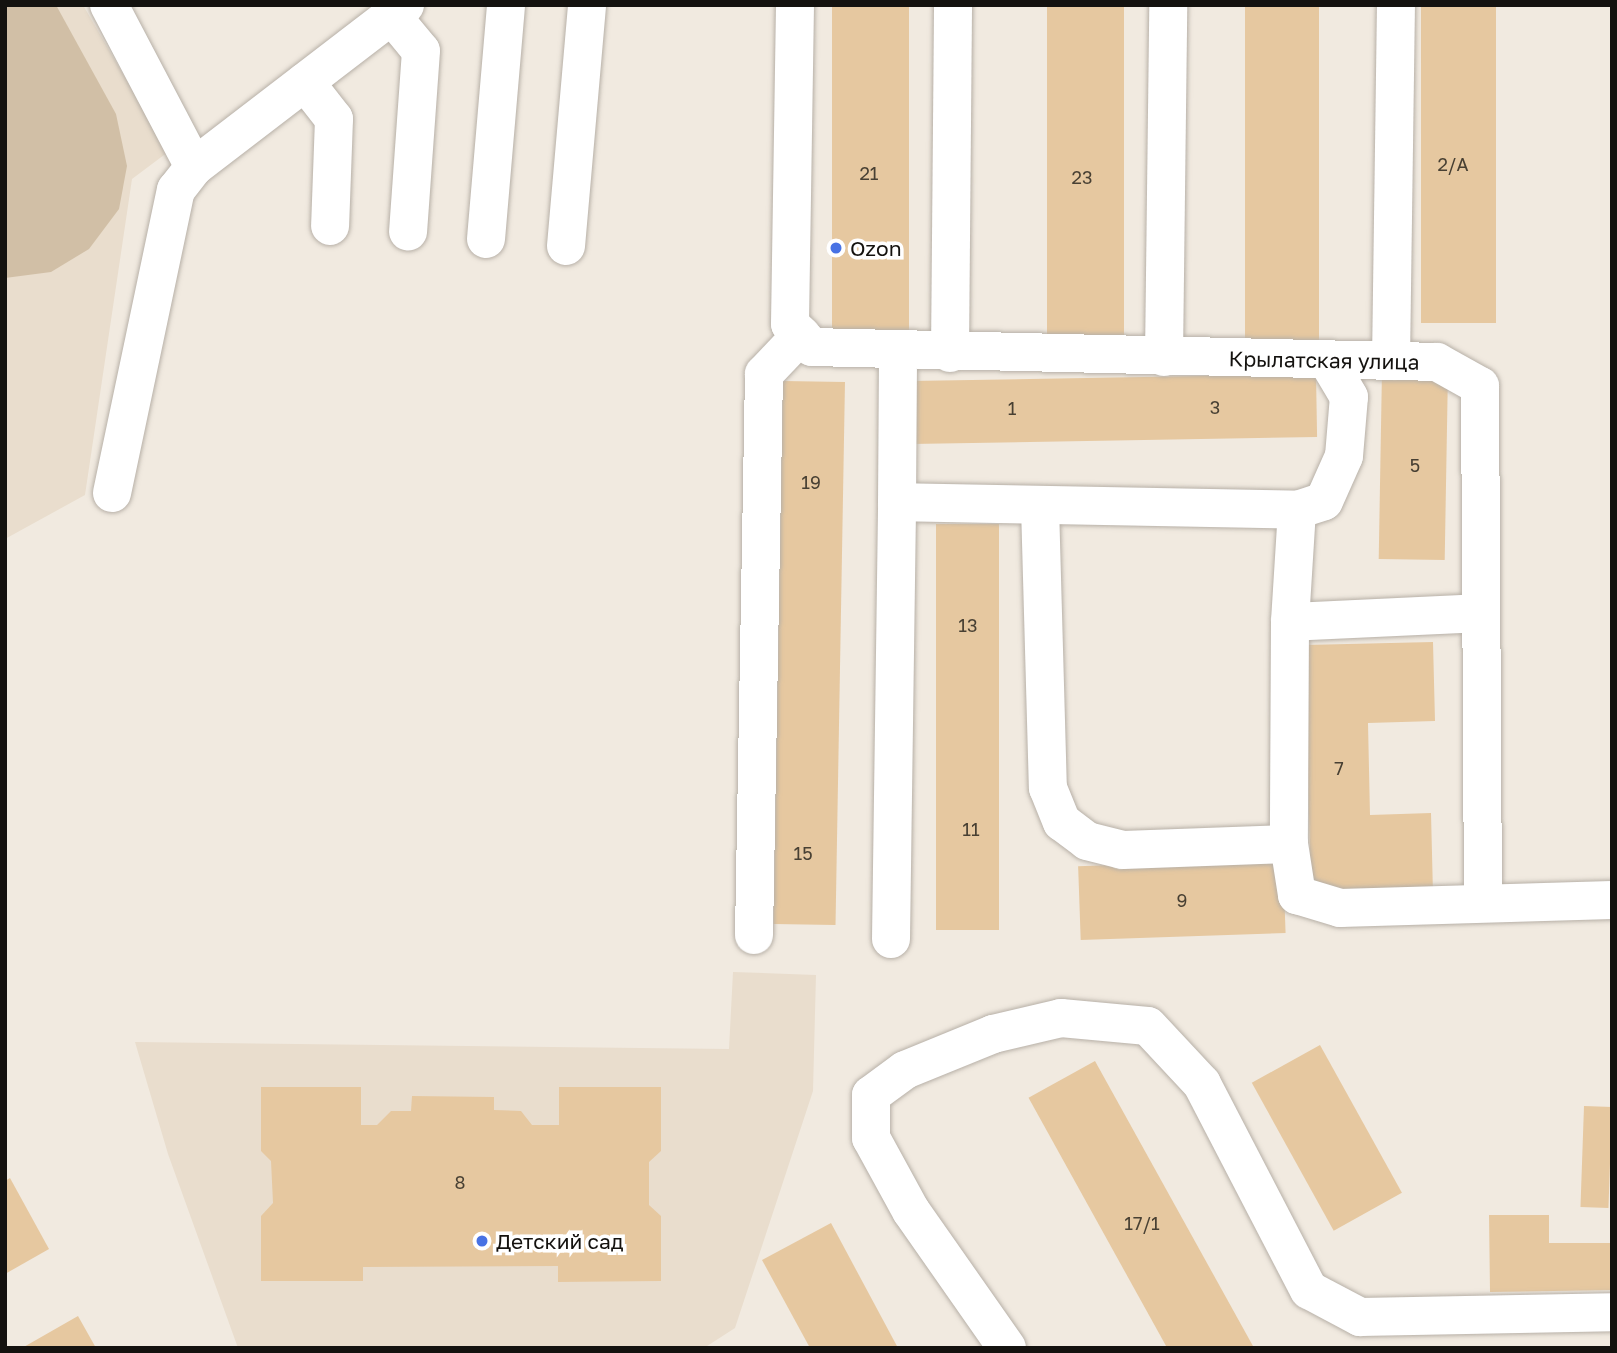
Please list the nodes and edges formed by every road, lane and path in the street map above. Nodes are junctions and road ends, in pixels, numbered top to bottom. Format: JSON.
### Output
{"nodes":[{"id":1,"x":109,"y":5,"type":"edge"},
{"id":2,"x":506,"y":5,"type":"edge"},
{"id":3,"x":587,"y":5,"type":"edge"},
{"id":4,"x":795,"y":5,"type":"edge"},
{"id":5,"x":953,"y":5,"type":"edge"},
{"id":6,"x":1168,"y":5,"type":"edge"},
{"id":7,"x":1396,"y":5,"type":"edge"},
{"id":8,"x":398,"y":10,"type":"edge"},
{"id":9,"x":305,"y":82,"type":"junction"},
{"id":10,"x":194,"y":167,"type":"junction"},
{"id":11,"x":330,"y":226,"type":"dead end"},
{"id":12,"x":408,"y":232,"type":"dead end"},
{"id":13,"x":486,"y":239,"type":"dead end"},
{"id":14,"x":566,"y":246,"type":"dead end"},
{"id":15,"x":801,"y":335,"type":"junction"},
{"id":16,"x":898,"y":352,"type":"junction"},
{"id":17,"x":950,"y":353,"type":"junction"},
{"id":18,"x":1164,"y":357,"type":"junction"},
{"id":19,"x":1327,"y":360,"type":"junction"},
{"id":20,"x":1391,"y":361,"type":"junction"},
{"id":21,"x":112,"y":492,"type":"dead end"},
{"id":22,"x":897,"y":502,"type":"junction"},
{"id":23,"x":1040,"y":506,"type":"junction"},
{"id":24,"x":1297,"y":510,"type":"junction"},
{"id":25,"x":1480,"y":613,"type":"junction"},
{"id":26,"x":1290,"y":622,"type":"junction"},
{"id":27,"x":1289,"y":844,"type":"junction"},
{"id":28,"x":1612,"y":900,"type":"edge"},
{"id":29,"x":1483,"y":903,"type":"junction"},
{"id":30,"x":754,"y":935,"type":"dead end"},
{"id":31,"x":891,"y":939,"type":"dead end"},
{"id":32,"x":1612,"y":1312,"type":"edge"},
{"id":33,"x":1007,"y":1348,"type":"edge"}],
"edges":[{"from":1,"to":10,"type":"street"},
{"from":2,"to":13,"type":"street"},
{"from":3,"to":14,"type":"street"},
{"from":4,"to":15,"type":"street"},
{"from":5,"to":17,"type":"street"},
{"from":6,"to":18,"type":"street"},
{"from":7,"to":20,"type":"street"},
{"from":8,"to":9,"type":"street"},
{"from":8,"to":12,"type":"street"},
{"from":9,"to":10,"type":"street"},
{"from":9,"to":11,"type":"street"},
{"from":10,"to":21,"type":"street"},
{"from":15,"to":16,"type":"street","name":"Крылатская улица"},
{"from":15,"to":30,"type":"street"},
{"from":16,"to":17,"type":"street","name":"Крылатская улица"},
{"from":16,"to":22,"type":"street"},
{"from":17,"to":18,"type":"street","name":"Крылатская улица"},
{"from":18,"to":19,"type":"street","name":"Крылатская улица"},
{"from":19,"to":20,"type":"street","name":"Крылатская улица"},
{"from":19,"to":24,"type":"street"},
{"from":20,"to":25,"type":"street","name":"Крылатская улица"},
{"from":22,"to":23,"type":"street"},
{"from":22,"to":31,"type":"street"},
{"from":23,"to":24,"type":"street"},
{"from":23,"to":27,"type":"street"},
{"from":24,"to":26,"type":"street"},
{"from":25,"to":26,"type":"street"},
{"from":25,"to":29,"type":"street","name":"Крылатская улица"},
{"from":26,"to":27,"type":"street"},
{"from":27,"to":29,"type":"street"},
{"from":28,"to":29,"type":"street"},
{"from":32,"to":33,"type":"street"}]}
